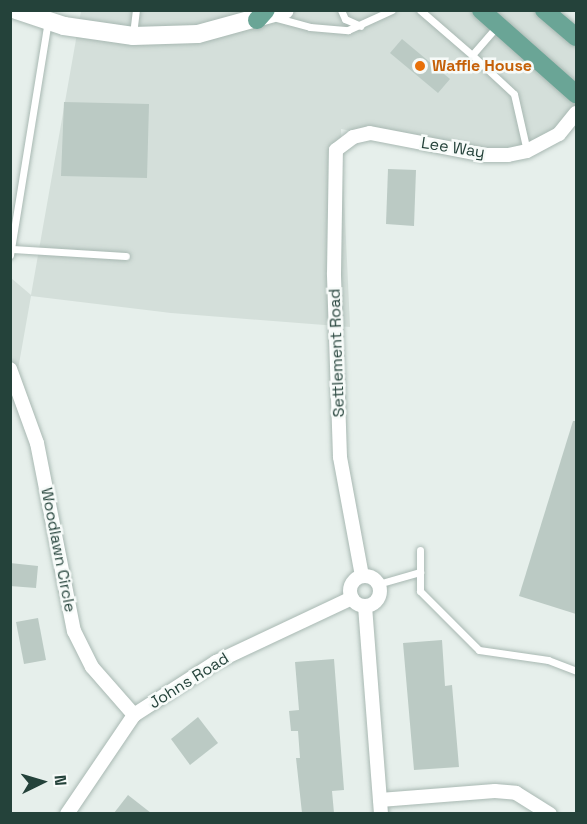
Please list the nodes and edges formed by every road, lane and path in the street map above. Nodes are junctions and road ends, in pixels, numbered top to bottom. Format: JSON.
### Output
{"nodes":[{"id":1,"x":16,"y":10,"type":"edge"},
{"id":2,"x":136,"y":10,"type":"edge"},
{"id":3,"x":341,"y":10,"type":"edge"},
{"id":4,"x":392,"y":10,"type":"edge"},
{"id":5,"x":420,"y":10,"type":"edge"},
{"id":6,"x":481,"y":10,"type":"edge"},
{"id":7,"x":544,"y":10,"type":"edge"},
{"id":8,"x":269,"y":14,"type":"edge"},
{"id":9,"x":48,"y":21,"type":"junction"},
{"id":10,"x":498,"y":25,"type":"junction"},
{"id":11,"x":361,"y":26,"type":"junction"},
{"id":12,"x":133,"y":36,"type":"junction"},
{"id":13,"x":576,"y":38,"type":"edge"},
{"id":14,"x":472,"y":55,"type":"junction"},
{"id":15,"x":576,"y":94,"type":"edge"},
{"id":16,"x":576,"y":113,"type":"edge"},
{"id":17,"x":353,"y":137,"type":"joint"},
{"id":18,"x":527,"y":151,"type":"junction"},
{"id":19,"x":11,"y":252,"type":"edge"},
{"id":20,"x":126,"y":256,"type":"dead end"},
{"id":21,"x":10,"y":369,"type":"edge"},
{"id":22,"x":420,"y":550,"type":"dead end"},
{"id":23,"x":420,"y":572,"type":"junction"},
{"id":24,"x":362,"y":576,"type":"junction"},
{"id":25,"x":378,"y":584,"type":"junction"},
{"id":26,"x":352,"y":598,"type":"junction"},
{"id":27,"x":365,"y":606,"type":"junction"},
{"id":28,"x":576,"y":671,"type":"edge"},
{"id":29,"x":134,"y":715,"type":"junction"},
{"id":30,"x":380,"y":807,"type":"edge"},
{"id":31,"x":67,"y":813,"type":"edge"},
{"id":32,"x":550,"y":813,"type":"edge"}],
"edges":[{"from":1,"to":9,"type":"street"},
{"from":2,"to":12,"type":"lane"},
{"from":3,"to":11,"type":"lane"},
{"from":4,"to":11,"type":"lane"},
{"from":5,"to":14,"type":"lane"},
{"from":6,"to":10,"type":"main road"},
{"from":7,"to":13,"type":"main road"},
{"from":8,"to":11,"type":"lane"},
{"from":8,"to":12,"type":"street"},
{"from":9,"to":12,"type":"street"},
{"from":9,"to":19,"type":"lane"},
{"from":10,"to":14,"type":"lane"},
{"from":10,"to":15,"type":"main road"},
{"from":14,"to":18,"type":"lane"},
{"from":16,"to":18,"type":"street","name":"Lee Way"},
{"from":17,"to":18,"type":"street","name":"Lee Way"},
{"from":17,"to":24,"type":"street","name":"Settlement Road"},
{"from":19,"to":20,"type":"lane"},
{"from":21,"to":29,"type":"street","name":"Woodlawn Circle"},
{"from":22,"to":23,"type":"lane"},
{"from":23,"to":25,"type":"lane"},
{"from":23,"to":28,"type":"lane"},
{"from":24,"to":25,"type":"street"},
{"from":24,"to":26,"type":"street"},
{"from":25,"to":27,"type":"street"},
{"from":26,"to":27,"type":"street"},
{"from":26,"to":29,"type":"street","name":"Johns Road"},
{"from":27,"to":30,"type":"street"},
{"from":29,"to":31,"type":"street","name":"Johns Road"},
{"from":30,"to":32,"type":"street"}]}
